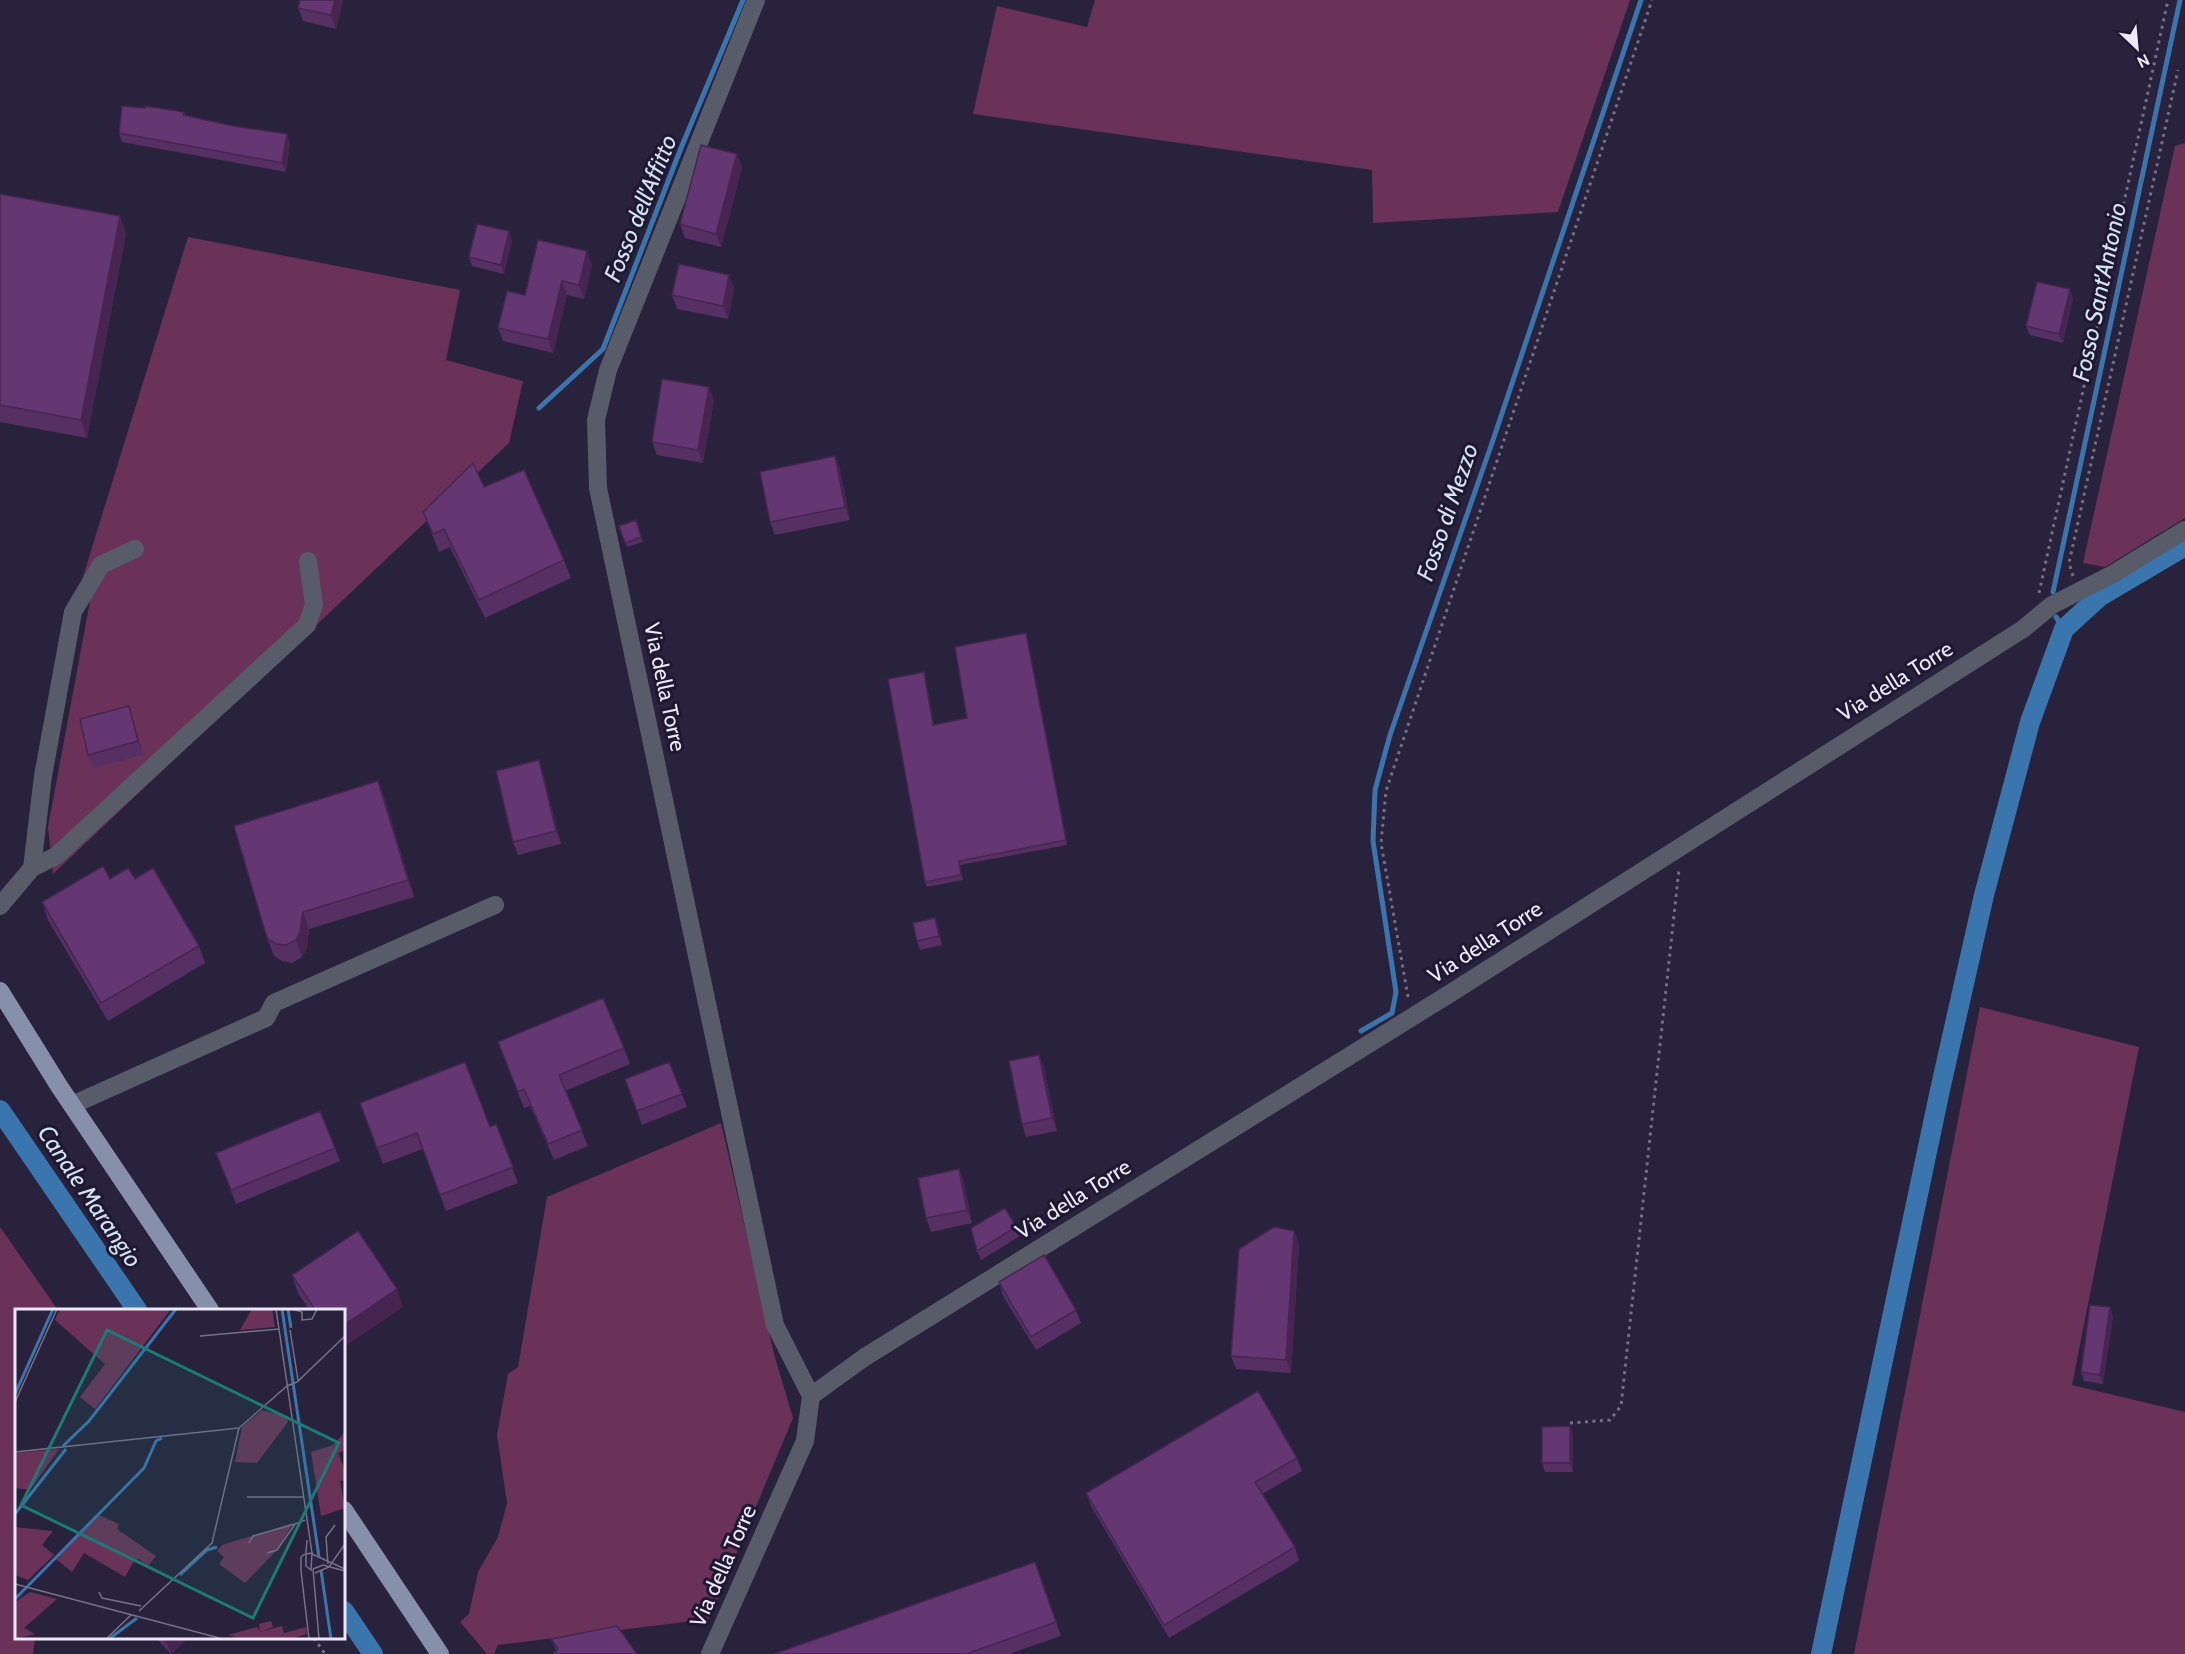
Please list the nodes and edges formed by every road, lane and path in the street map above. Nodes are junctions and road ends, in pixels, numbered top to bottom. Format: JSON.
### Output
{"nodes":[{"id":1,"x":756,"y":0,"type":"edge"},
{"id":2,"x":1652,"y":0,"type":"edge"},
{"id":3,"x":2168,"y":0,"type":"edge"},
{"id":4,"x":2178,"y":70,"type":"dead end"},
{"id":5,"x":2185,"y":530,"type":"edge"},
{"id":6,"x":135,"y":549,"type":"dead end"},
{"id":7,"x":308,"y":561,"type":"dead end"},
{"id":8,"x":2079,"y":592,"type":"junction"},
{"id":9,"x":2040,"y":615,"type":"junction"},
{"id":10,"x":1673,"y":850,"type":"junction"},
{"id":11,"x":32,"y":868,"type":"junction"},
{"id":12,"x":0,"y":906,"type":"edge"},
{"id":13,"x":495,"y":906,"type":"dead end"},
{"id":14,"x":0,"y":991,"type":"edge"},
{"id":15,"x":1412,"y":1017,"type":"junction"},
{"id":16,"x":72,"y":1104,"type":"junction"},
{"id":17,"x":209,"y":1309,"type":"edge"},
{"id":18,"x":811,"y":1396,"type":"junction"},
{"id":19,"x":1570,"y":1423,"type":"dead end"},
{"id":20,"x":345,"y":1512,"type":"edge"},
{"id":21,"x":315,"y":1639,"type":"edge"},
{"id":22,"x":325,"y":1654,"type":"edge"},
{"id":23,"x":440,"y":1654,"type":"edge"},
{"id":24,"x":710,"y":1654,"type":"edge"}],
"edges":[{"from":1,"to":18,"type":"street","name":"Via della Torre"},
{"from":2,"to":15,"type":"path"},
{"from":3,"to":9,"type":"path"},
{"from":4,"to":8,"type":"path"},
{"from":5,"to":8,"type":"street","name":"Via della Torre"},
{"from":6,"to":11,"type":"street"},
{"from":7,"to":11,"type":"street"},
{"from":8,"to":9,"type":"street","name":"Via della Torre"},
{"from":9,"to":10,"type":"street","name":"Via della Torre"},
{"from":10,"to":15,"type":"street","name":"Via della Torre"},
{"from":10,"to":19,"type":"path"},
{"from":11,"to":12,"type":"street"},
{"from":13,"to":16,"type":"street"},
{"from":14,"to":16,"type":"main road"},
{"from":15,"to":18,"type":"street","name":"Via della Torre"},
{"from":16,"to":17,"type":"main road"},
{"from":18,"to":24,"type":"street","name":"Via della Torre"},
{"from":20,"to":23,"type":"main road"},
{"from":21,"to":22,"type":"path"}]}
